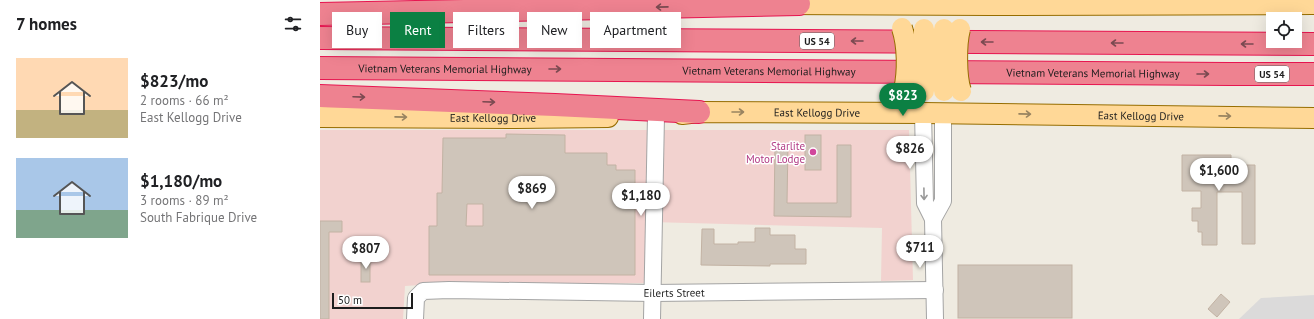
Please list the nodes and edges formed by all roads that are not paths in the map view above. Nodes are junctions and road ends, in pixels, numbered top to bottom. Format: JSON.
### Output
{"nodes":[{"id":1,"x":700,"y":0,"type":"edge"},
{"id":2,"x":924,"y":2,"type":"edge"},
{"id":3,"x":945,"y":2,"type":"edge"},
{"id":4,"x":799,"y":4,"type":"junction"},
{"id":5,"x":1314,"y":4,"type":"edge"},
{"id":6,"x":869,"y":5,"type":"junction"},
{"id":7,"x":989,"y":5,"type":"junction"},
{"id":8,"x":320,"y":14,"type":"edge"},
{"id":9,"x":952,"y":29,"type":"junction"},
{"id":10,"x":320,"y":38,"type":"edge"},
{"id":11,"x":1314,"y":44,"type":"edge"},
{"id":12,"x":320,"y":68,"type":"edge"},
{"id":13,"x":1229,"y":74,"type":"junction"},
{"id":14,"x":1314,"y":74,"type":"edge"},
{"id":15,"x":1314,"y":78,"type":"edge"},
{"id":16,"x":952,"y":91,"type":"junction"},
{"id":17,"x":320,"y":96,"type":"edge"},
{"id":18,"x":699,"y":112,"type":"junction"},
{"id":19,"x":874,"y":112,"type":"junction"},
{"id":20,"x":923,"y":113,"type":"junction"},
{"id":21,"x":943,"y":113,"type":"junction"},
{"id":22,"x":992,"y":114,"type":"junction"},
{"id":23,"x":320,"y":116,"type":"edge"},
{"id":24,"x":656,"y":116,"type":"junction"},
{"id":25,"x":1314,"y":118,"type":"edge"},
{"id":26,"x":933,"y":219,"type":"junction"},
{"id":27,"x":935,"y":290,"type":"junction"},
{"id":28,"x":653,"y":293,"type":"junction"},
{"id":29,"x":415,"y":319,"type":"edge"},
{"id":30,"x":652,"y":319,"type":"edge"},
{"id":31,"x":935,"y":319,"type":"edge"}],
"edges":[{"from":1,"to":4,"type":"main road"},
{"from":2,"to":3,"type":"main road"},
{"from":2,"to":6,"type":"main road"},
{"from":2,"to":20,"type":"main road","bridge":true},
{"from":3,"to":7,"type":"main road"},
{"from":3,"to":9,"type":"main road"},
{"from":4,"to":6,"type":"main road"},
{"from":4,"to":8,"type":"highway","one_way":true},
{"from":5,"to":7,"type":"main road"},
{"from":6,"to":19,"type":"main road","bridge":true},
{"from":7,"to":9,"type":"main road"},
{"from":9,"to":16,"type":"main road","bridge":true},
{"from":11,"to":10,"type":"highway","number":"US 54","one_way":true},
{"from":12,"to":13,"type":"highway","name":"Vietnam Veterans Memorial Highway","number":"US 54","one_way":true},
{"from":13,"to":14,"type":"highway","name":"Vietnam Veterans Memorial Highway","number":"US 54"},
{"from":13,"to":15,"type":"highway"},
{"from":16,"to":21,"type":"main road"},
{"from":16,"to":22,"type":"main road"},
{"from":17,"to":18,"type":"highway","one_way":true},
{"from":18,"to":19,"type":"main road","name":"East Kellogg Drive","one_way":true},
{"from":18,"to":24,"type":"main road","name":"East Kellogg Drive"},
{"from":19,"to":20,"type":"main road","name":"East Kellogg Drive"},
{"from":20,"to":21,"type":"main road","name":"East Kellogg Drive"},
{"from":20,"to":26,"type":"street","one_way":true},
{"from":21,"to":22,"type":"main road","name":"East Kellogg Drive"},
{"from":21,"to":26,"type":"street"},
{"from":22,"to":25,"type":"main road","name":"East Kellogg Drive","one_way":true},
{"from":23,"to":24,"type":"main road","name":"East Kellogg Drive","one_way":true},
{"from":24,"to":28,"type":"street"},
{"from":26,"to":27,"type":"street"},
{"from":27,"to":28,"type":"street","name":"Eilerts Street"},
{"from":27,"to":31,"type":"street"},
{"from":28,"to":29,"type":"street","name":"Eilerts Street"},
{"from":28,"to":30,"type":"street"}]}
